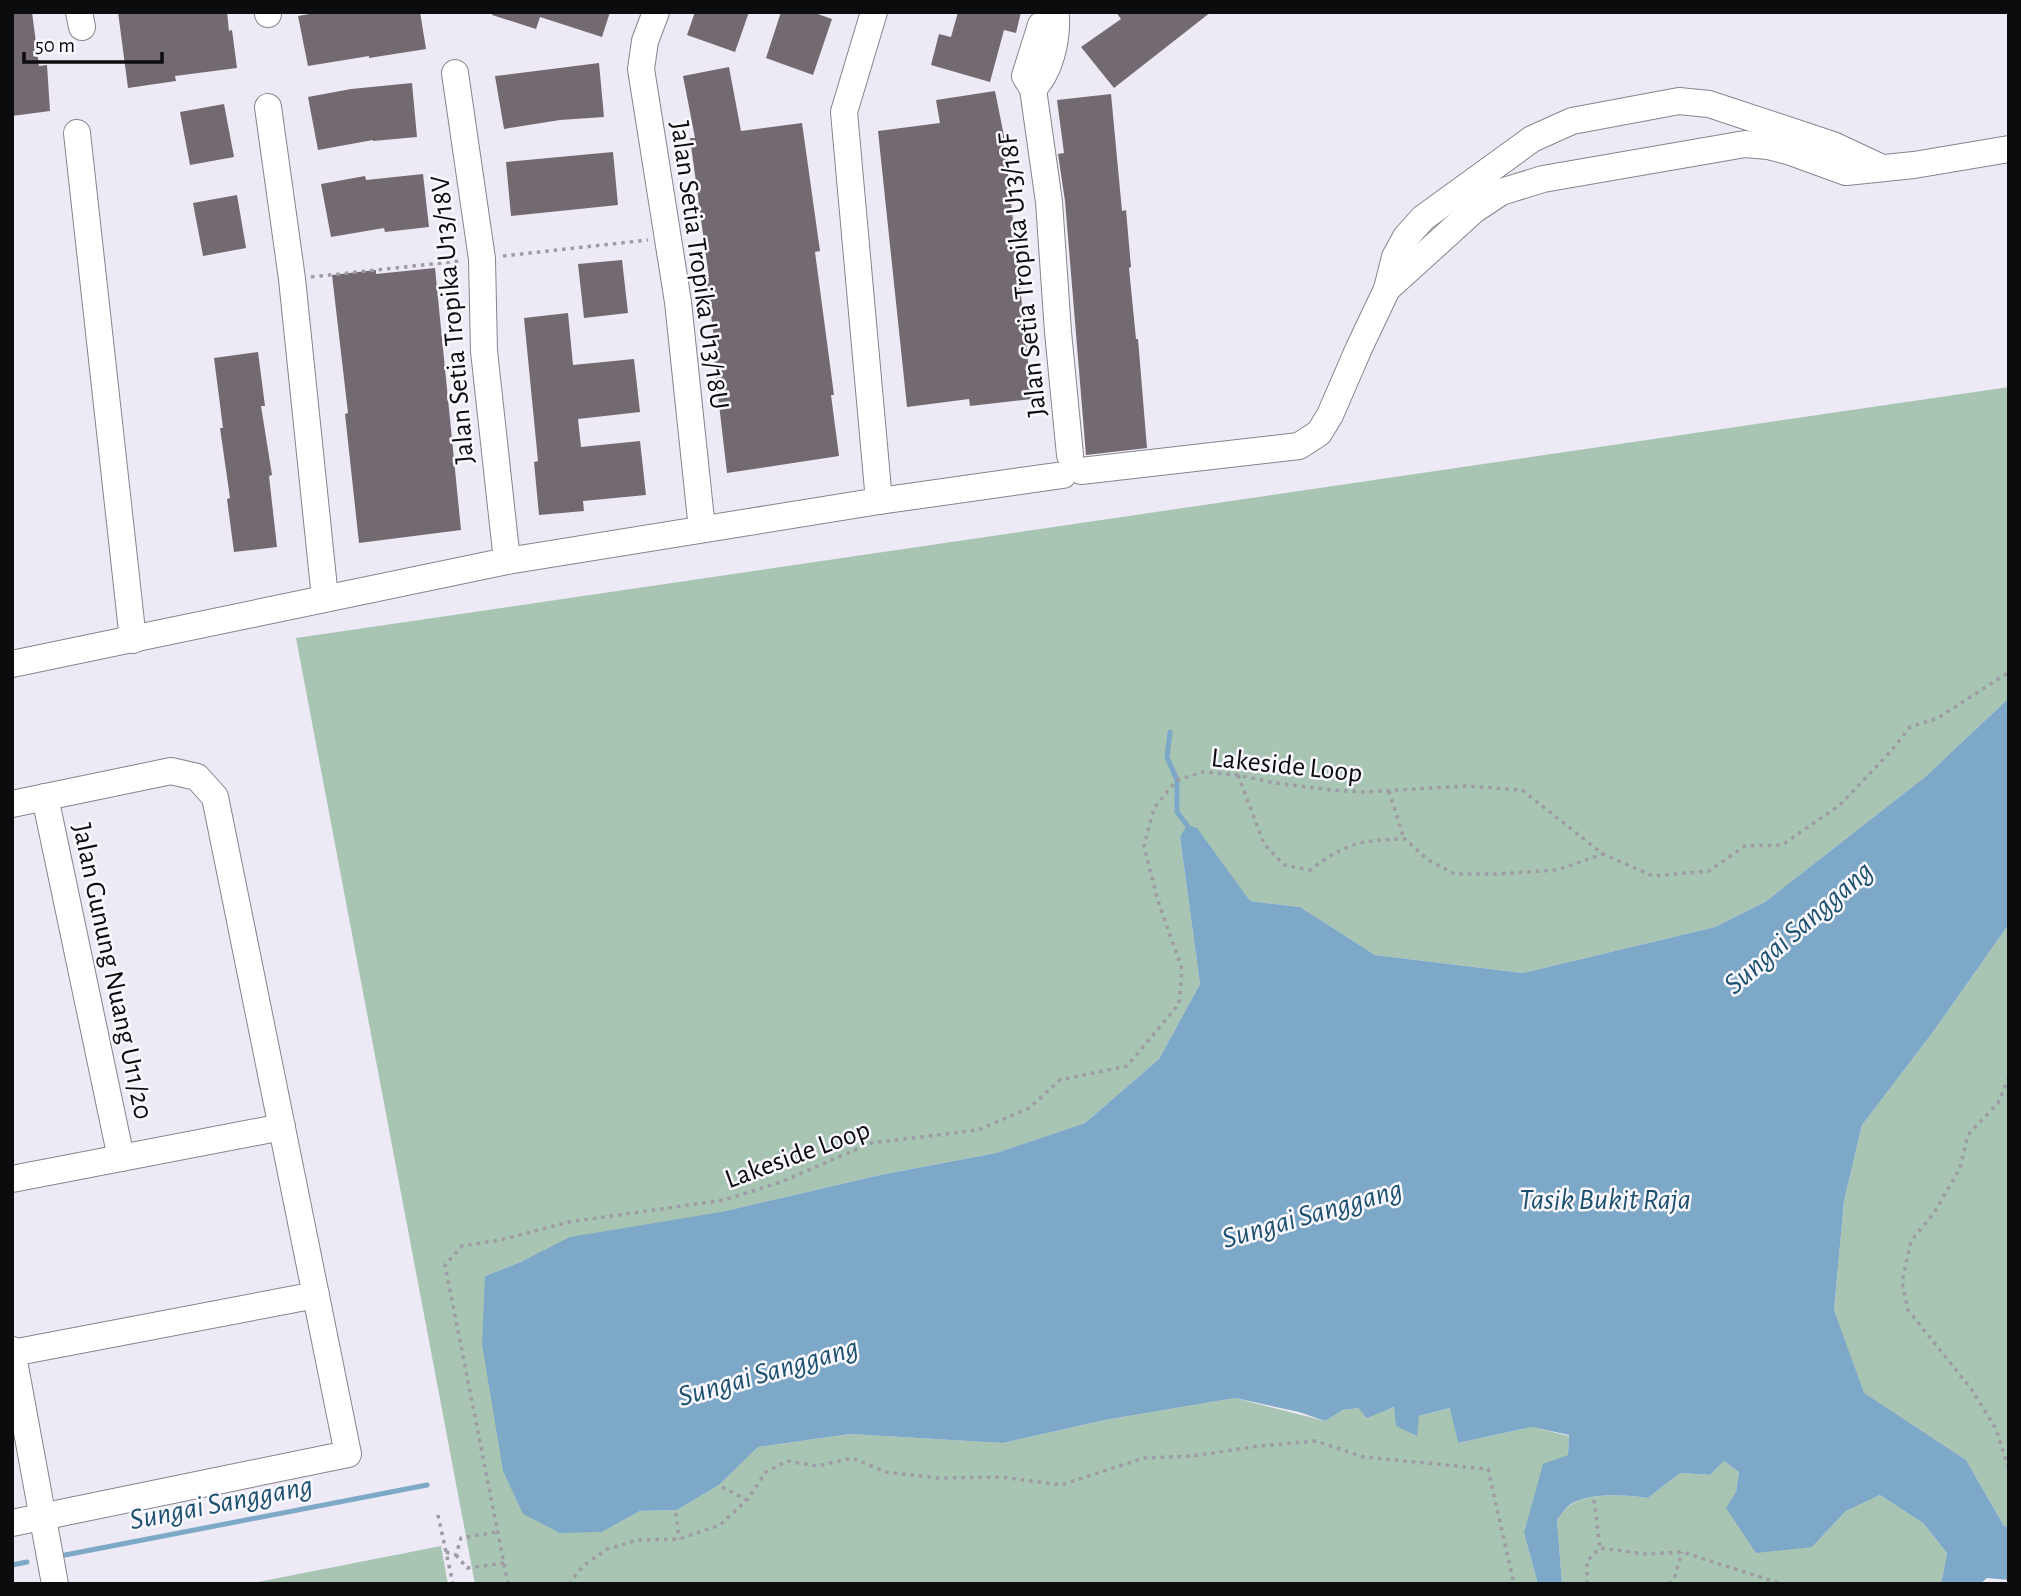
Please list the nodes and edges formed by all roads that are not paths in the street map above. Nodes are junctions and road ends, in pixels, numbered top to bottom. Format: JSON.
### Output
{"nodes":[{"id":1,"x":656,"y":12,"type":"edge"},
{"id":2,"x":874,"y":12,"type":"edge"},
{"id":3,"x":1060,"y":15,"type":"edge"},
{"id":4,"x":455,"y":73,"type":"dead end"},
{"id":5,"x":268,"y":107,"type":"dead end"},
{"id":6,"x":76,"y":133,"type":"dead end"},
{"id":7,"x":2009,"y":149,"type":"edge"},
{"id":8,"x":1882,"y":168,"type":"junction"},
{"id":9,"x":1387,"y":289,"type":"junction"},
{"id":10,"x":1071,"y":467,"type":"junction"},
{"id":11,"x":879,"y":501,"type":"junction"},
{"id":12,"x":702,"y":529,"type":"junction"},
{"id":13,"x":507,"y":561,"type":"junction"},
{"id":14,"x":326,"y":598,"type":"junction"},
{"id":15,"x":133,"y":640,"type":"junction"},
{"id":16,"x":12,"y":664,"type":"edge"},
{"id":17,"x":45,"y":797,"type":"junction"},
{"id":18,"x":12,"y":804,"type":"edge"},
{"id":19,"x":282,"y":1127,"type":"junction"},
{"id":20,"x":121,"y":1158,"type":"junction"},
{"id":21,"x":12,"y":1179,"type":"edge"},
{"id":22,"x":316,"y":1295,"type":"junction"},
{"id":23,"x":12,"y":1352,"type":"edge"},
{"id":24,"x":41,"y":1517,"type":"junction"},
{"id":25,"x":12,"y":1524,"type":"edge"},
{"id":26,"x":55,"y":1584,"type":"edge"}],
"edges":[{"from":1,"to":12,"type":"street","name":"Jalan Setia Tropika U13/18U"},
{"from":2,"to":11,"type":"street"},
{"from":3,"to":10,"type":"street","name":"Jalan Setia Tropika U13/18F"},
{"from":4,"to":13,"type":"street","name":"Jalan Setia Tropika U13/18V"},
{"from":5,"to":14,"type":"street"},
{"from":6,"to":15,"type":"street"},
{"from":7,"to":8,"type":"street"},
{"from":8,"to":9,"type":"street"},
{"from":8,"to":9,"type":"street"},
{"from":9,"to":10,"type":"street"},
{"from":10,"to":11,"type":"street"},
{"from":11,"to":12,"type":"street"},
{"from":12,"to":13,"type":"street"},
{"from":13,"to":14,"type":"street"},
{"from":14,"to":15,"type":"street"},
{"from":15,"to":16,"type":"street"},
{"from":17,"to":18,"type":"street"},
{"from":17,"to":19,"type":"street"},
{"from":17,"to":20,"type":"street","name":"Jalan Gunung Nuang U11/20"},
{"from":19,"to":20,"type":"street"},
{"from":19,"to":22,"type":"street"},
{"from":20,"to":21,"type":"street"},
{"from":22,"to":23,"type":"street"},
{"from":22,"to":24,"type":"street"},
{"from":23,"to":24,"type":"street"},
{"from":24,"to":25,"type":"street"},
{"from":24,"to":26,"type":"street"}]}
